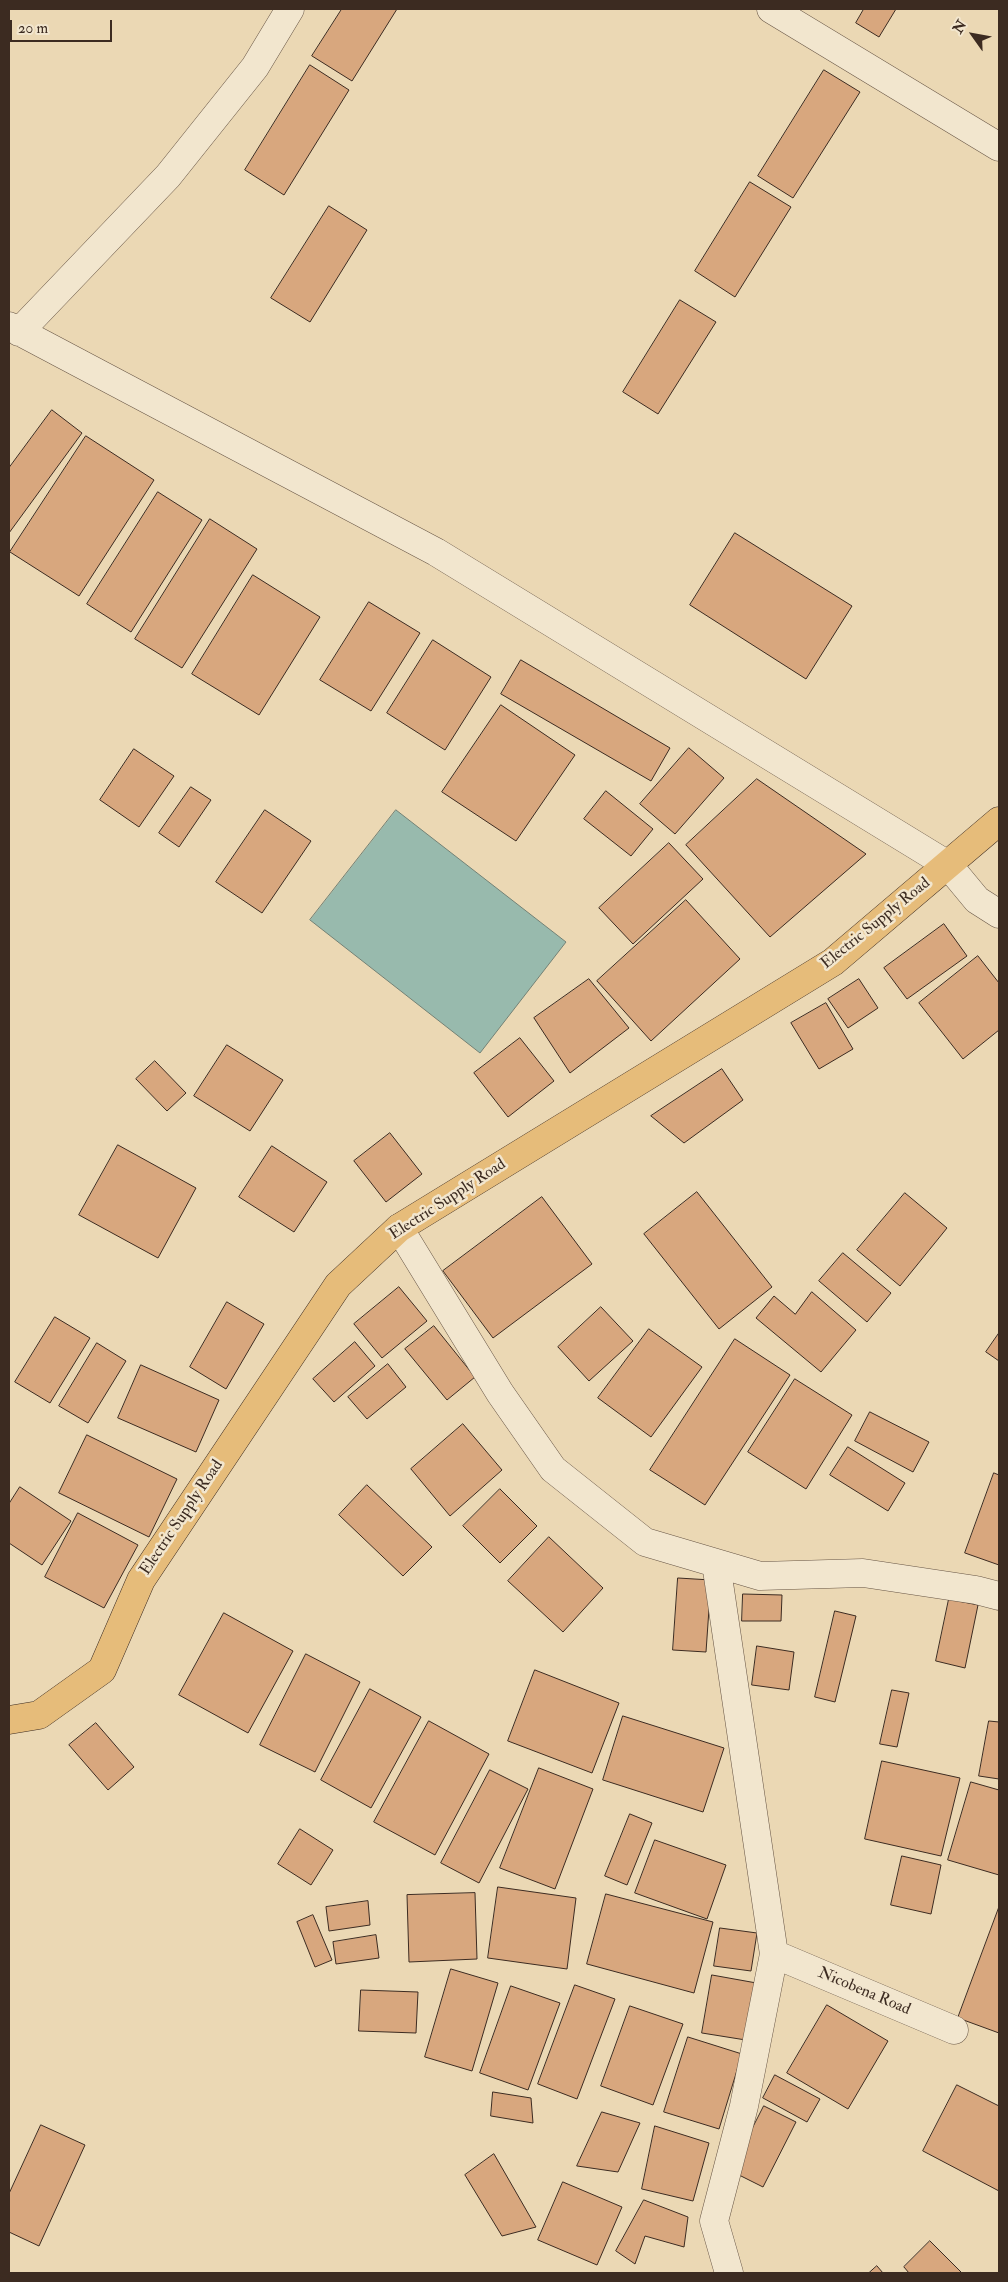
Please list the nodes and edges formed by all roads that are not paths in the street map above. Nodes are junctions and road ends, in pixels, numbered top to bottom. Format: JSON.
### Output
{"nodes":[{"id":1,"x":290,"y":9,"type":"edge"},
{"id":2,"x":771,"y":9,"type":"edge"},
{"id":3,"x":999,"y":147,"type":"edge"},
{"id":4,"x":14,"y":329,"type":"edge"},
{"id":5,"x":999,"y":821,"type":"edge"},
{"id":6,"x":948,"y":865,"type":"junction"},
{"id":7,"x":999,"y":914,"type":"edge"},
{"id":8,"x":399,"y":1228,"type":"junction"},
{"id":9,"x":716,"y":1563,"type":"junction"},
{"id":10,"x":999,"y":1596,"type":"edge"},
{"id":11,"x":9,"y":1720,"type":"edge"},
{"id":12,"x":774,"y":1954,"type":"junction"},
{"id":13,"x":954,"y":2030,"type":"dead end"},
{"id":14,"x":729,"y":2273,"type":"edge"}],
"edges":[{"from":1,"to":4,"type":"street"},
{"from":2,"to":3,"type":"street"},
{"from":4,"to":6,"type":"street"},
{"from":5,"to":6,"type":"main road","name":"Electric Supply Road"},
{"from":6,"to":7,"type":"street"},
{"from":6,"to":8,"type":"main road","name":"Electric Supply Road"},
{"from":8,"to":9,"type":"street"},
{"from":8,"to":11,"type":"main road","name":"Electric Supply Road"},
{"from":9,"to":10,"type":"street"},
{"from":9,"to":12,"type":"street"},
{"from":12,"to":13,"type":"street","name":"Nicobena Road"},
{"from":12,"to":14,"type":"street"}]}
